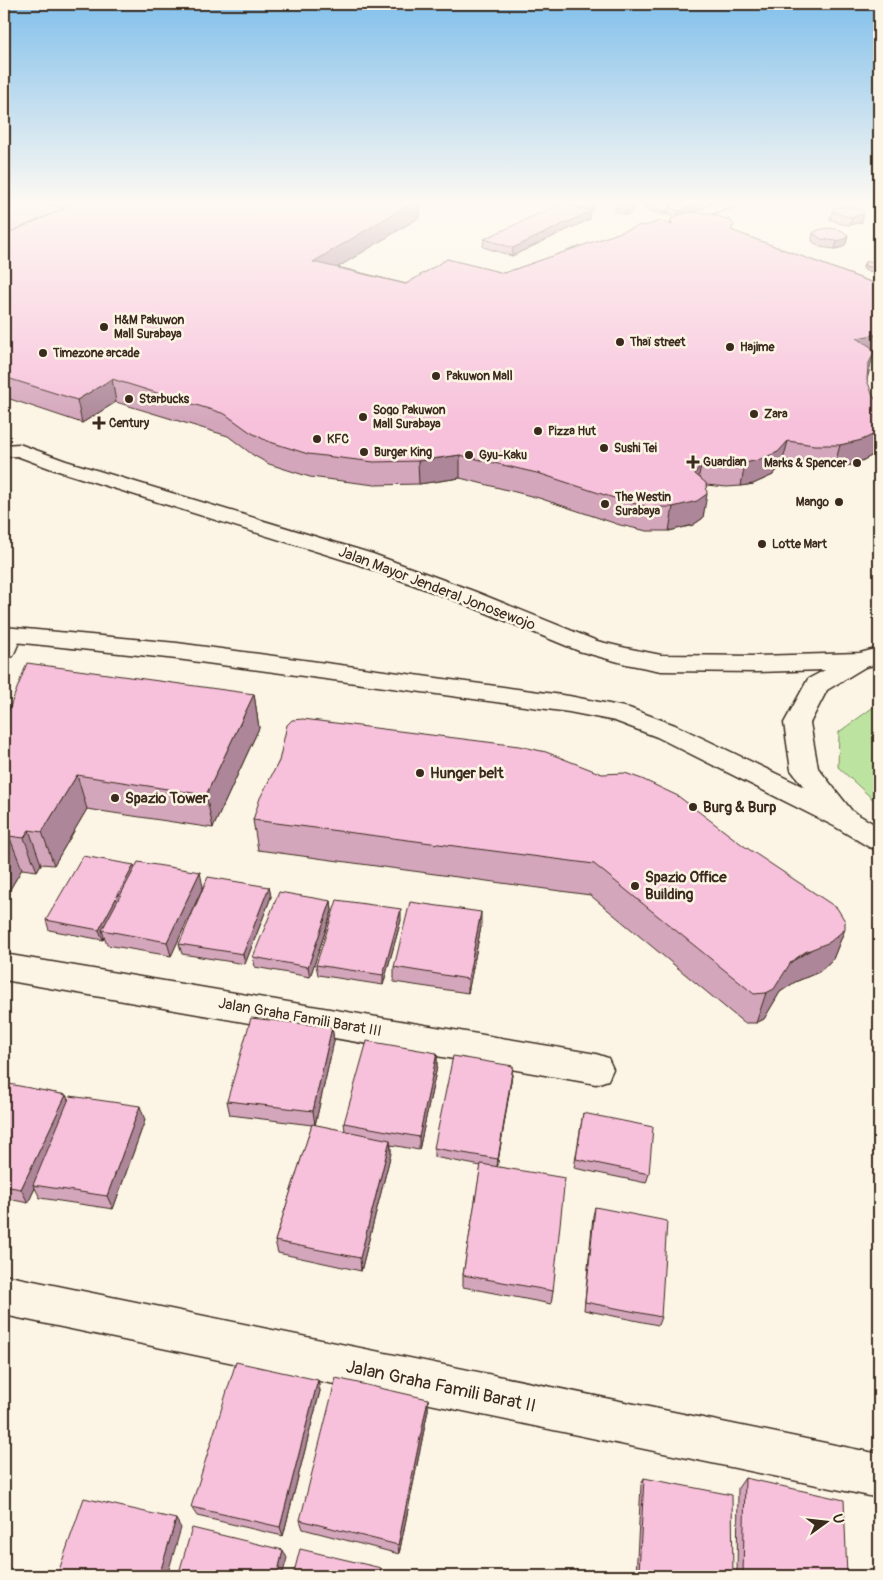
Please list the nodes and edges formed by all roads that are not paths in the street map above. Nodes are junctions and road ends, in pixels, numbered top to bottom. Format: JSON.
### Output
{"nodes":[{"id":1,"x":9,"y":449,"type":"edge"},
{"id":2,"x":6,"y":640,"type":"edge"},
{"id":3,"x":870,"y":658,"type":"edge"},
{"id":4,"x":844,"y":819,"type":"junction"},
{"id":5,"x":879,"y":840,"type":"edge"},
{"id":6,"x":4,"y":967,"type":"edge"},
{"id":7,"x":596,"y":1070,"type":"dead end"},
{"id":8,"x":4,"y":1295,"type":"edge"},
{"id":9,"x":879,"y":1476,"type":"edge"}],
"edges":[{"from":1,"to":3,"type":"main road","name":"Jalan Mayor Jenderal Jonosewojo"},
{"from":2,"to":4,"type":"main road"},
{"from":3,"to":4,"type":"main road"},
{"from":4,"to":5,"type":"main road"},
{"from":6,"to":7,"type":"main road","name":"Jalan Graha Famili Barat III"},
{"from":8,"to":9,"type":"main road","name":"Jalan Graha Famili Barat II"}]}
